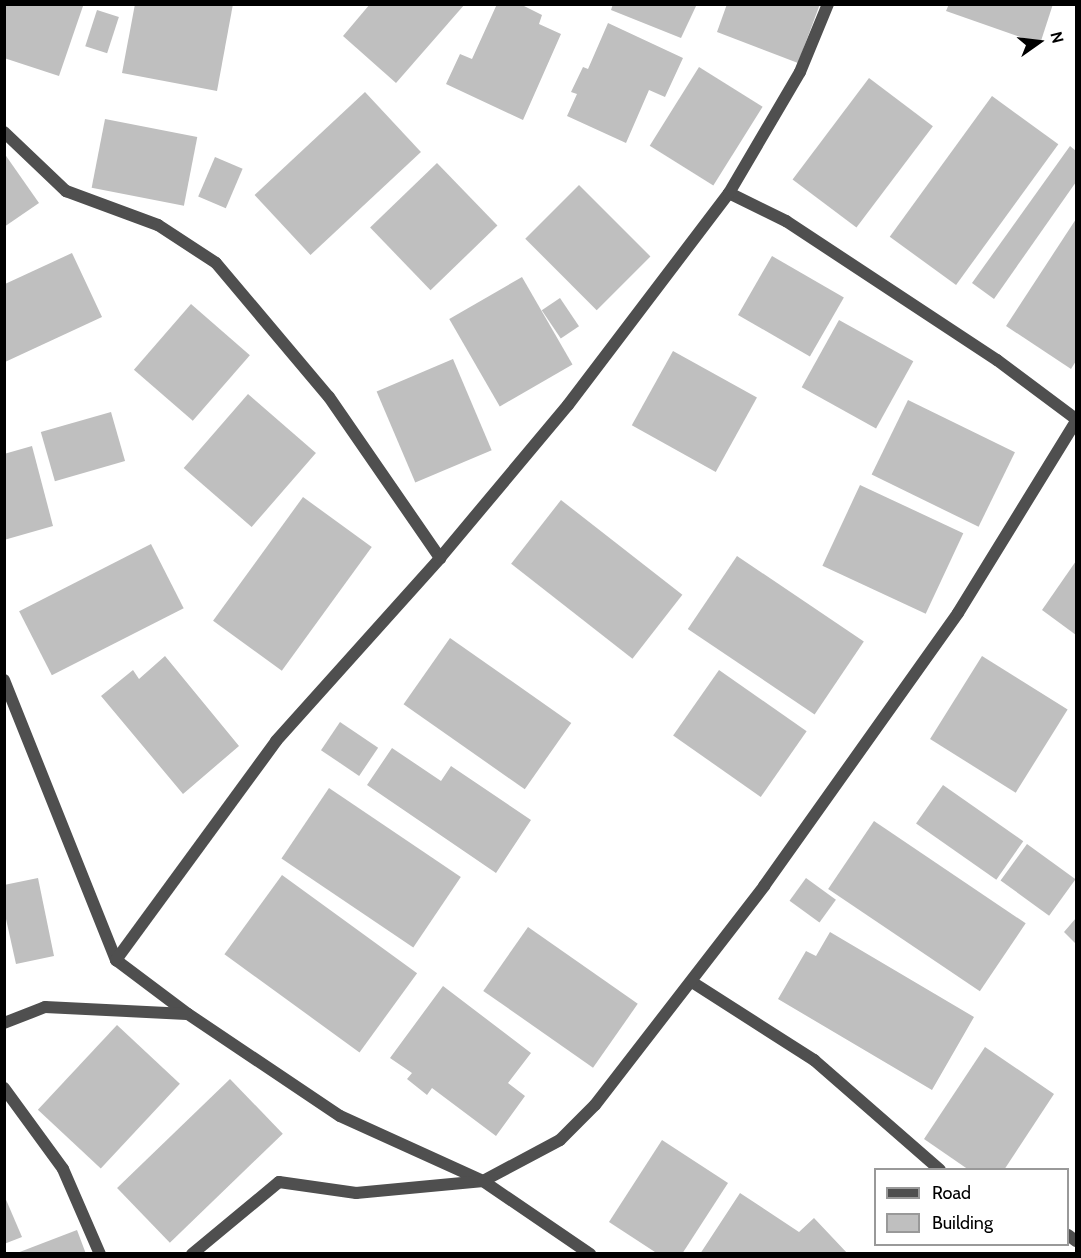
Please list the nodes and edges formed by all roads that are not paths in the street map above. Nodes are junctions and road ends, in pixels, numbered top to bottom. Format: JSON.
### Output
{"nodes":[{"id":1,"x":828,"y":4,"type":"edge"},
{"id":2,"x":4,"y":132,"type":"edge"},
{"id":3,"x":729,"y":193,"type":"junction"},
{"id":4,"x":1077,"y":420,"type":"edge"},
{"id":5,"x":440,"y":558,"type":"junction"},
{"id":6,"x":4,"y":680,"type":"edge"},
{"id":7,"x":10,"y":703,"type":"edge"},
{"id":8,"x":116,"y":960,"type":"junction"},
{"id":9,"x":692,"y":982,"type":"junction"},
{"id":10,"x":188,"y":1014,"type":"junction"},
{"id":11,"x":4,"y":1023,"type":"edge"},
{"id":12,"x":4,"y":1089,"type":"edge"},
{"id":13,"x":938,"y":1168,"type":"edge"},
{"id":14,"x":483,"y":1180,"type":"junction"},
{"id":15,"x":100,"y":1254,"type":"edge"},
{"id":16,"x":192,"y":1254,"type":"edge"},
{"id":17,"x":590,"y":1254,"type":"edge"}],
"edges":[{"from":1,"to":3,"type":"street"},
{"from":2,"to":5,"type":"street"},
{"from":3,"to":4,"type":"street"},
{"from":3,"to":5,"type":"street"},
{"from":4,"to":9,"type":"street"},
{"from":5,"to":8,"type":"street"},
{"from":6,"to":7,"type":"street"},
{"from":7,"to":8,"type":"street"},
{"from":8,"to":10,"type":"street"},
{"from":9,"to":13,"type":"street"},
{"from":9,"to":14,"type":"street"},
{"from":10,"to":11,"type":"street"},
{"from":10,"to":14,"type":"street"},
{"from":12,"to":15,"type":"street"},
{"from":14,"to":16,"type":"street"},
{"from":14,"to":17,"type":"street"}]}
